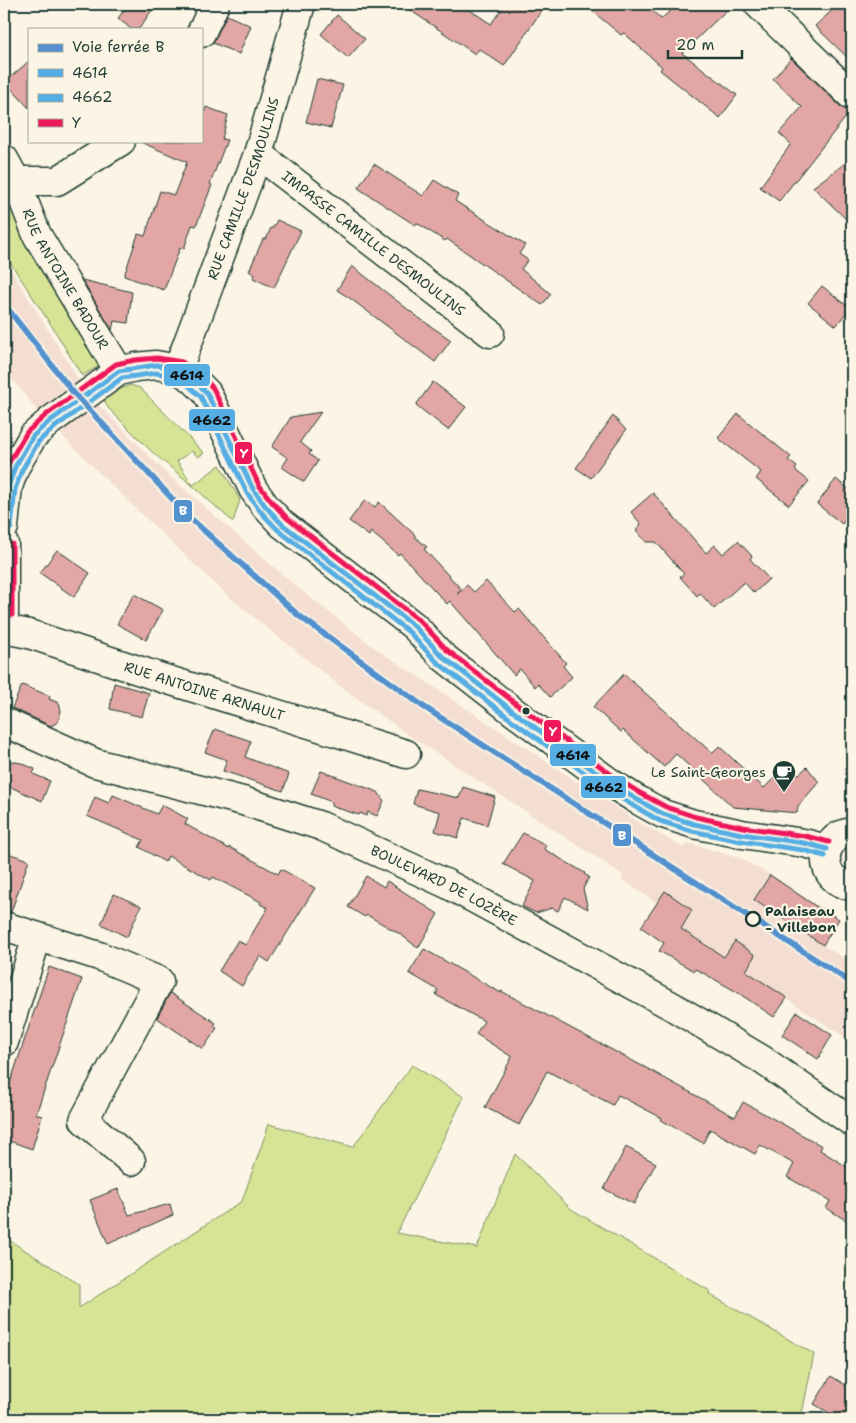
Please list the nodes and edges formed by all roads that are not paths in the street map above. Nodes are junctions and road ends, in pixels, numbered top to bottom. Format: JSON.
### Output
{"nodes":[{"id":1,"x":215,"y":4,"type":"edge"},
{"id":2,"x":301,"y":4,"type":"edge"},
{"id":3,"x":758,"y":4,"type":"edge"},
{"id":4,"x":202,"y":30,"type":"edge"},
{"id":5,"x":852,"y":96,"type":"edge"},
{"id":6,"x":119,"y":142,"type":"edge"},
{"id":7,"x":258,"y":154,"type":"junction"},
{"id":8,"x":10,"y":170,"type":"edge"},
{"id":9,"x":490,"y":333,"type":"dead end"},
{"id":10,"x":178,"y":369,"type":"junction"},
{"id":11,"x":119,"y":371,"type":"junction"},
{"id":12,"x":4,"y":527,"type":"edge"},
{"id":13,"x":4,"y":544,"type":"edge"},
{"id":14,"x":4,"y":597,"type":"edge"},
{"id":15,"x":4,"y":615,"type":"edge"},
{"id":16,"x":4,"y":629,"type":"edge"},
{"id":17,"x":4,"y":722,"type":"edge"},
{"id":18,"x":406,"y":754,"type":"dead end"},
{"id":19,"x":852,"y":832,"type":"edge"},
{"id":20,"x":827,"y":849,"type":"junction"},
{"id":21,"x":852,"y":886,"type":"edge"},
{"id":22,"x":4,"y":926,"type":"edge"},
{"id":23,"x":37,"y":937,"type":"junction"},
{"id":24,"x":4,"y":1042,"type":"edge"},
{"id":25,"x":852,"y":1122,"type":"edge"},
{"id":26,"x":131,"y":1162,"type":"dead end"}],
"edges":[{"from":1,"to":4,"type":"street"},
{"from":2,"to":7,"type":"street","name":"RUE CAMILLE DESMOULINS"},
{"from":3,"to":5,"type":"street"},
{"from":6,"to":8,"type":"street"},
{"from":7,"to":9,"type":"street","name":"IMPASSE CAMILLE DESMOULINS"},
{"from":7,"to":10,"type":"street","name":"RUE CAMILLE DESMOULINS"},
{"from":8,"to":11,"type":"street","name":"RUE ANTOINE BADOUR"},
{"from":10,"to":11,"type":"street"},
{"from":10,"to":20,"type":"street"},
{"from":11,"to":12,"type":"street"},
{"from":13,"to":14,"type":"street"},
{"from":14,"to":15,"type":"street"},
{"from":16,"to":18,"type":"street","name":"RUE ANTOINE ARNAULT"},
{"from":17,"to":25,"type":"street","name":"BOULEVARD DE LOZÈRE"},
{"from":19,"to":20,"type":"street"},
{"from":20,"to":21,"type":"street"},
{"from":22,"to":23,"type":"street"},
{"from":23,"to":24,"type":"street"},
{"from":23,"to":26,"type":"street"}]}
